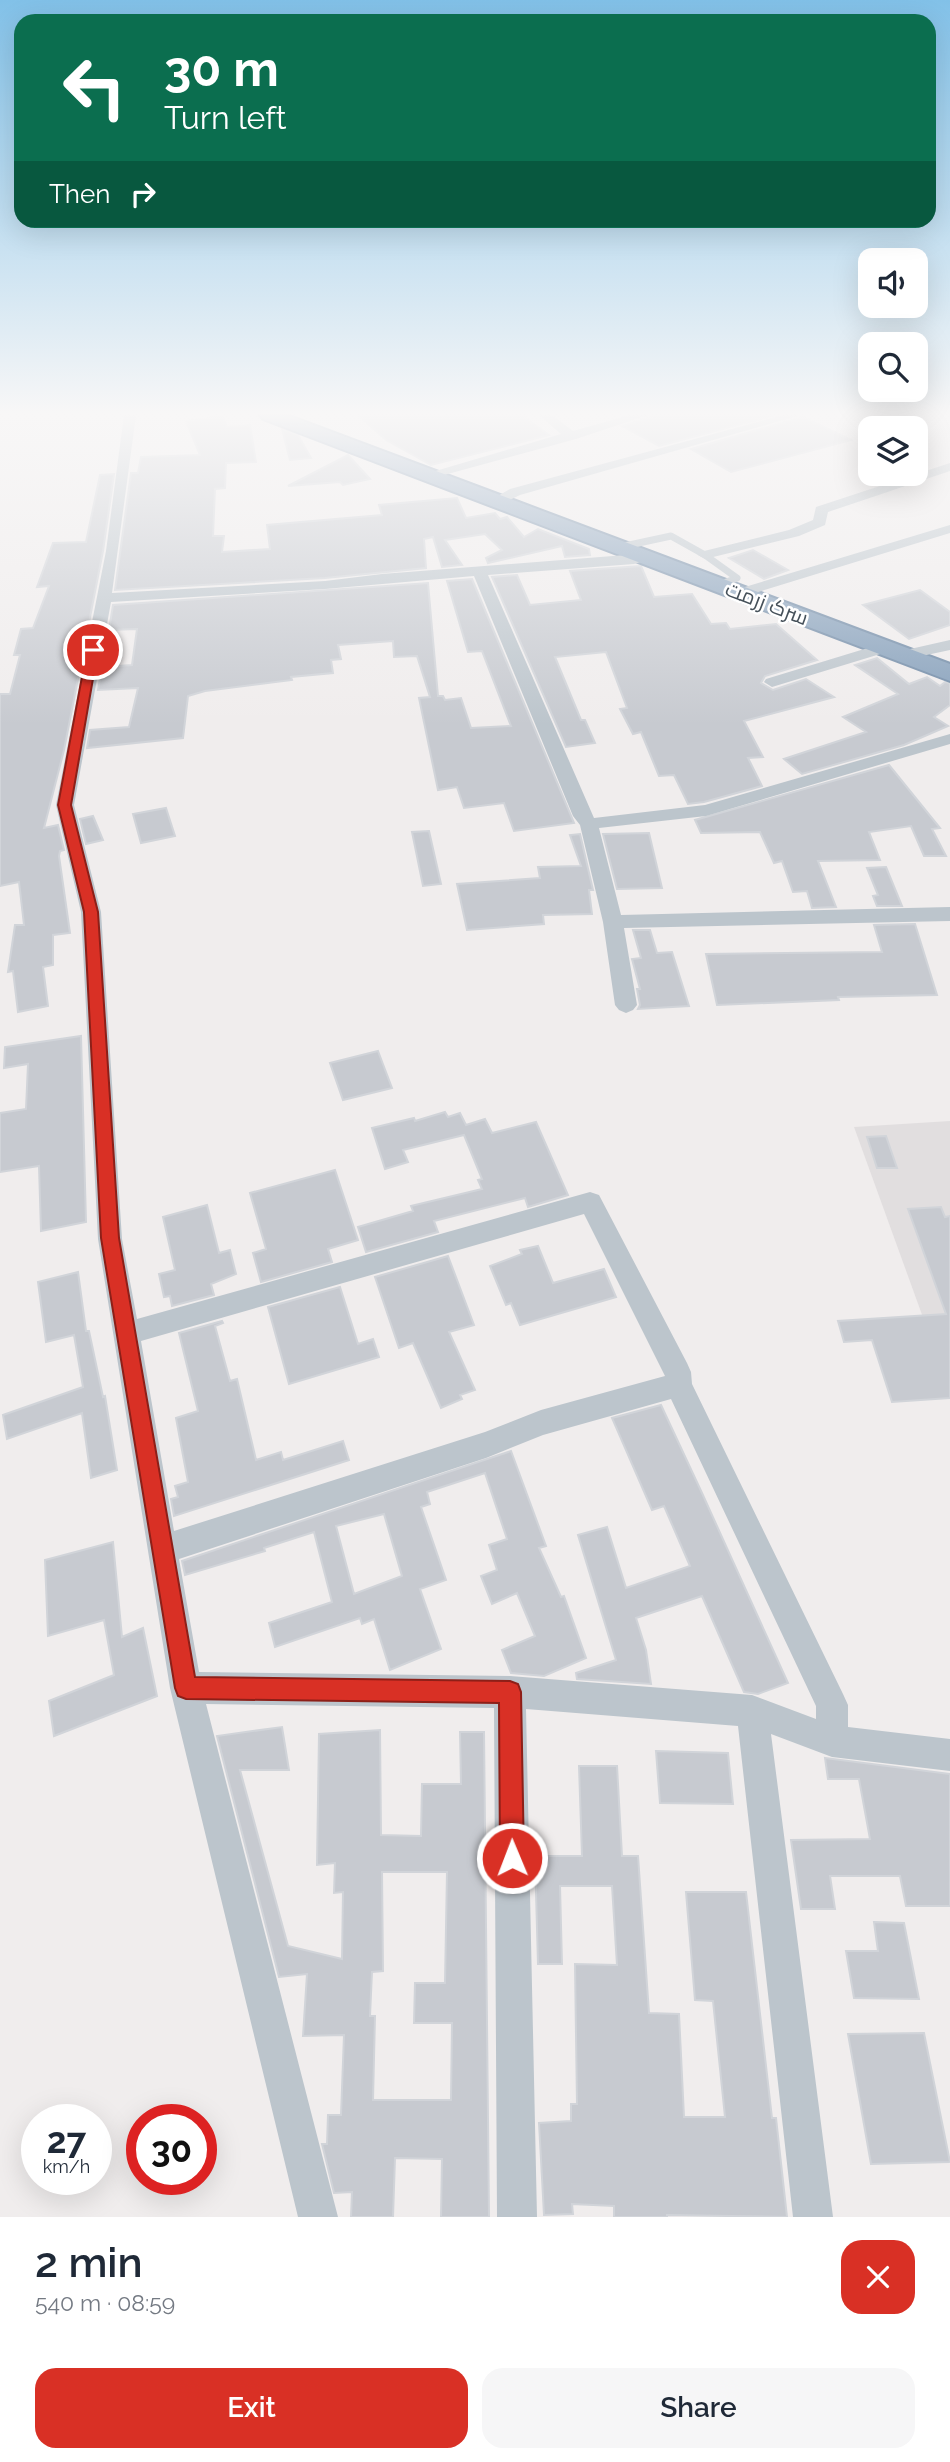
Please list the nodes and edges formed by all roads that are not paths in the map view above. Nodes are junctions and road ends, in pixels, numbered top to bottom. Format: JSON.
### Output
{"nodes":[{"id":1,"x":117,"y":518,"type":"edge"},
{"id":2,"x":543,"y":518,"type":"edge"},
{"id":3,"x":820,"y":518,"type":"edge"},
{"id":4,"x":950,"y":529,"type":"edge"},
{"id":5,"x":621,"y":547,"type":"junction"},
{"id":6,"x":705,"y":555,"type":"junction"},
{"id":7,"x":646,"y":556,"type":"junction"},
{"id":8,"x":479,"y":570,"type":"junction"},
{"id":9,"x":730,"y":589,"type":"junction"},
{"id":10,"x":102,"y":598,"type":"junction"},
{"id":11,"x":950,"y":645,"type":"edge"},
{"id":12,"x":894,"y":652,"type":"junction"},
{"id":13,"x":950,"y":673,"type":"edge"},
{"id":14,"x":772,"y":682,"type":"dead end"},
{"id":15,"x":950,"y":739,"type":"edge"},
{"id":16,"x":589,"y":824,"type":"junction"},
{"id":17,"x":950,"y":914,"type":"edge"},
{"id":18,"x":613,"y":922,"type":"junction"},
{"id":19,"x":626,"y":1005,"type":"dead end"},
{"id":20,"x":126,"y":1334,"type":"junction"},
{"id":21,"x":678,"y":1385,"type":"junction"},
{"id":22,"x":162,"y":1550,"type":"junction"},
{"id":23,"x":186,"y":1688,"type":"junction"},
{"id":24,"x":510,"y":1692,"type":"junction"},
{"id":25,"x":752,"y":1711,"type":"junction"},
{"id":26,"x":832,"y":1741,"type":"junction"},
{"id":27,"x":950,"y":1755,"type":"edge"},
{"id":28,"x":318,"y":2217,"type":"edge"},
{"id":29,"x":517,"y":2217,"type":"edge"},
{"id":30,"x":813,"y":2217,"type":"edge"}],
"edges":[{"from":1,"to":10,"type":"street"},
{"from":2,"to":5,"type":"highway","name":"سرک زرمت"},
{"from":3,"to":6,"type":"street"},
{"from":4,"to":9,"type":"street"},
{"from":5,"to":6,"type":"lane"},
{"from":5,"to":7,"type":"highway","name":"سرک زرمت"},
{"from":6,"to":9,"type":"lane"},
{"from":7,"to":8,"type":"street"},
{"from":7,"to":9,"type":"highway","name":"سرک زرمت"},
{"from":8,"to":10,"type":"street"},
{"from":8,"to":16,"type":"street"},
{"from":9,"to":12,"type":"highway","name":"سرک زرمت"},
{"from":10,"to":20,"type":"street"},
{"from":11,"to":12,"type":"street"},
{"from":12,"to":13,"type":"highway","name":"سرک زرمت"},
{"from":12,"to":14,"type":"street"},
{"from":15,"to":16,"type":"street"},
{"from":16,"to":18,"type":"street"},
{"from":17,"to":18,"type":"street"},
{"from":18,"to":19,"type":"street"},
{"from":20,"to":21,"type":"street"},
{"from":20,"to":22,"type":"street"},
{"from":21,"to":22,"type":"street"},
{"from":21,"to":26,"type":"street"},
{"from":22,"to":23,"type":"street"},
{"from":23,"to":24,"type":"street"},
{"from":23,"to":28,"type":"street"},
{"from":24,"to":25,"type":"street"},
{"from":24,"to":29,"type":"street"},
{"from":25,"to":26,"type":"street"},
{"from":25,"to":30,"type":"street"},
{"from":26,"to":27,"type":"street"}]}
